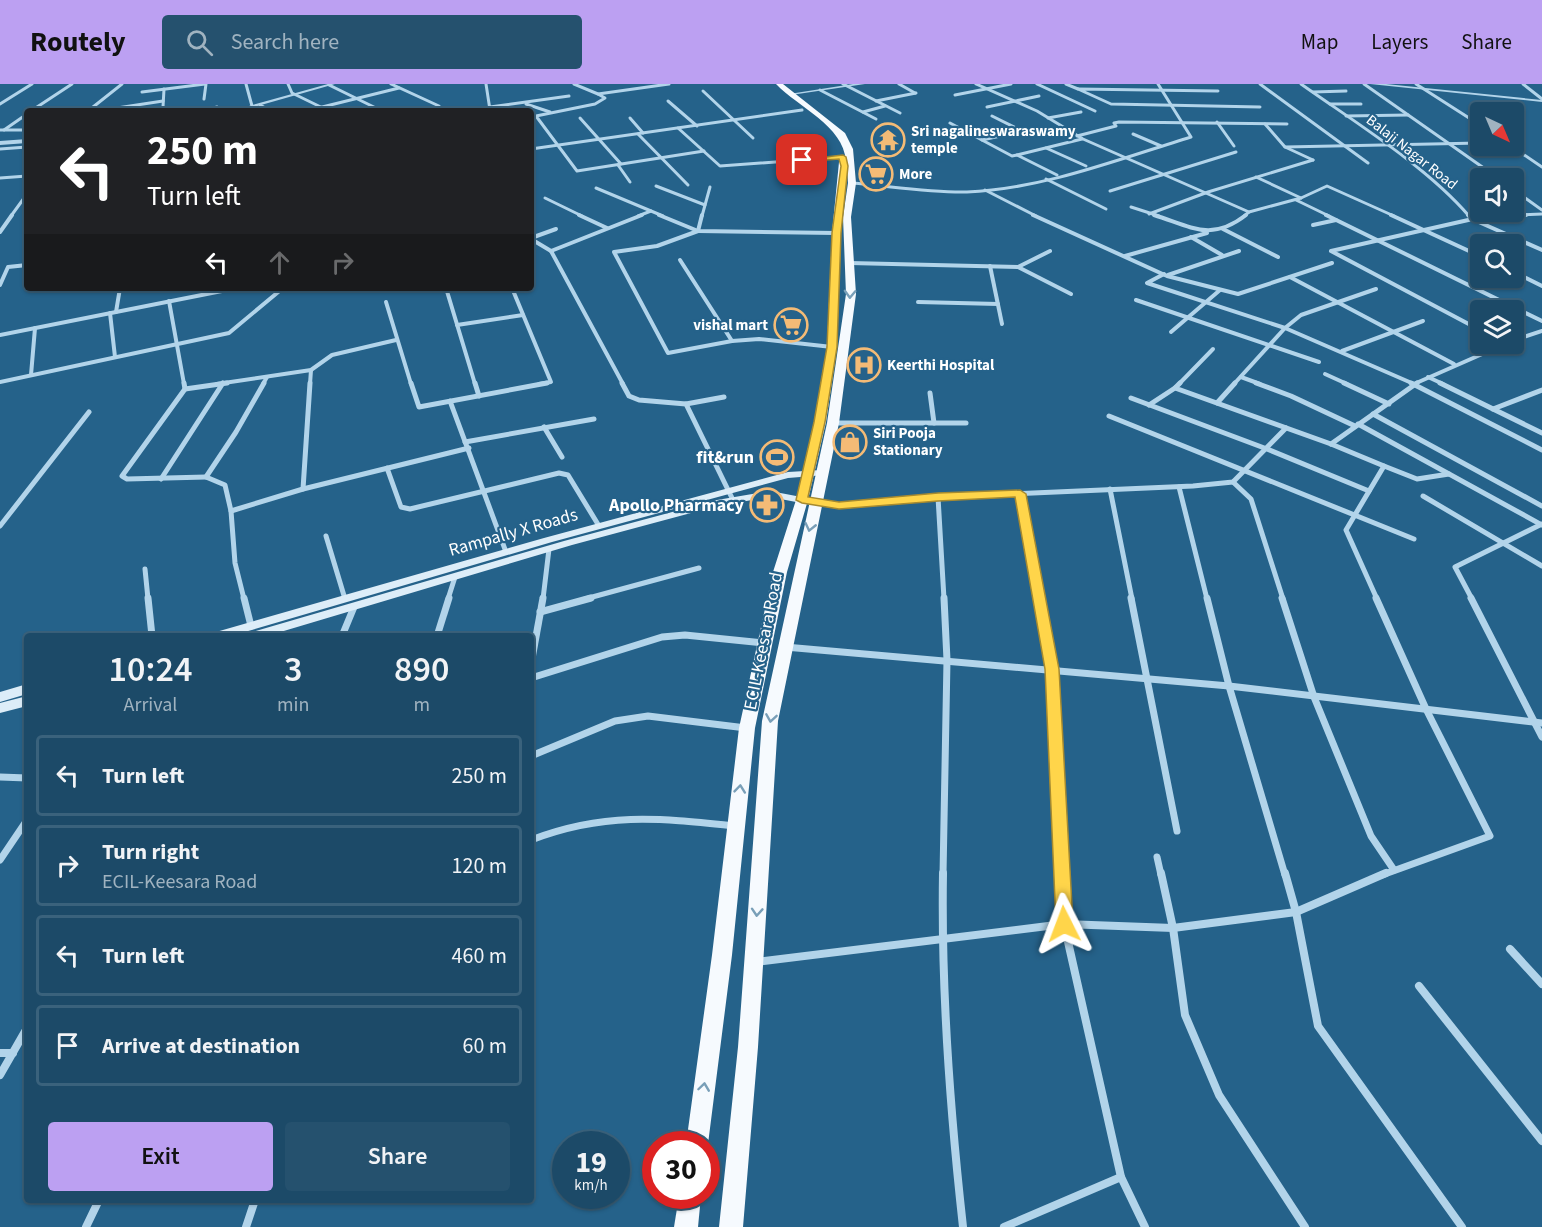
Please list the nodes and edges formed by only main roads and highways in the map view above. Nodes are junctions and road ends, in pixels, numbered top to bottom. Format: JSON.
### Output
{"nodes":[{"id":1,"x":772,"y":84,"type":"edge"},
{"id":2,"x":785,"y":91,"type":"edge"},
{"id":3,"x":843,"y":210,"type":"junction"},
{"id":4,"x":815,"y":473,"type":"junction"},
{"id":5,"x":731,"y":495,"type":"junction"},
{"id":6,"x":809,"y":501,"type":"junction"},
{"id":7,"x":349,"y":603,"type":"junction"},
{"id":8,"x":252,"y":631,"type":"edge"},
{"id":9,"x":24,"y":690,"type":"edge"},
{"id":10,"x":0,"y":697,"type":"edge"},
{"id":11,"x":24,"y":702,"type":"edge"},
{"id":12,"x":0,"y":708,"type":"edge"},
{"id":13,"x":699,"y":1131,"type":"edge"},
{"id":14,"x":688,"y":1209,"type":"edge"},
{"id":15,"x":686,"y":1227,"type":"edge"},
{"id":16,"x":731,"y":1227,"type":"edge"}],
"edges":[{"from":1,"to":2,"type":"main road"},
{"from":2,"to":3,"type":"main road","name":"ECIL-Keesara Road"},
{"from":2,"to":3,"type":"main road","name":"ECIL-Keesara Road"},
{"from":3,"to":4,"type":"main road","name":"ECIL-Keesara Road"},
{"from":3,"to":4,"type":"main road","name":"ECIL-Keesara Road","one_way":true},
{"from":4,"to":5,"type":"main road","name":"Rampally X Roads"},
{"from":4,"to":6,"type":"main road","name":"ECIL-Keesara Road"},
{"from":5,"to":6,"type":"main road","name":"Rampally X Roads"},
{"from":5,"to":7,"type":"main road","name":"Rampally X Roads"},
{"from":5,"to":7,"type":"main road","name":"Rampally X Roads"},
{"from":13,"to":6,"type":"main road","name":"ECIL-Keesara Road","one_way":true},
{"from":6,"to":16,"type":"main road","name":"ECIL-Keesara Road","one_way":true},
{"from":7,"to":8,"type":"main road","name":"Rampally X Roads"},
{"from":9,"to":10,"type":"main road"},
{"from":11,"to":12,"type":"main road"},
{"from":14,"to":15,"type":"main road"}]}
